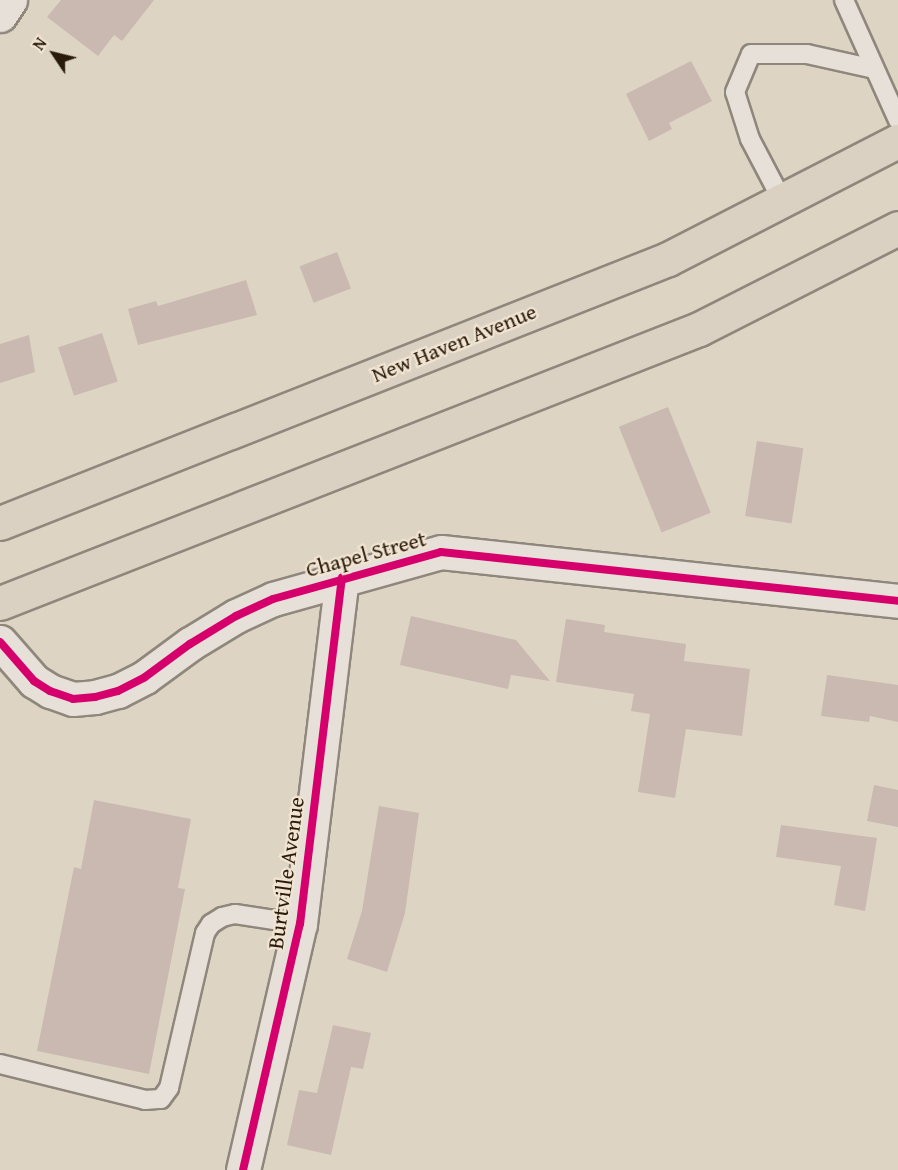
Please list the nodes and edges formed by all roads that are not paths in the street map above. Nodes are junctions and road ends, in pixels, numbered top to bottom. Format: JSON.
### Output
{"nodes":[{"id":1,"x":10,"y":0,"type":"edge"},
{"id":2,"x":844,"y":0,"type":"edge"},
{"id":3,"x":0,"y":15,"type":"edge"},
{"id":4,"x":874,"y":69,"type":"junction"},
{"id":5,"x":898,"y":120,"type":"edge"},
{"id":6,"x":898,"y":141,"type":"edge"},
{"id":7,"x":782,"y":200,"type":"junction"},
{"id":8,"x":898,"y":228,"type":"edge"},
{"id":9,"x":0,"y":523,"type":"edge"},
{"id":10,"x":342,"y":578,"type":"junction"},
{"id":11,"x":898,"y":601,"type":"edge"},
{"id":12,"x":0,"y":603,"type":"edge"},
{"id":13,"x":0,"y":642,"type":"edge"},
{"id":14,"x":300,"y":924,"type":"junction"},
{"id":15,"x":0,"y":1064,"type":"edge"},
{"id":16,"x":243,"y":1170,"type":"edge"}],
"edges":[{"from":1,"to":3,"type":"street"},
{"from":2,"to":4,"type":"lane"},
{"from":4,"to":5,"type":"lane"},
{"from":4,"to":7,"type":"lane"},
{"from":6,"to":7,"type":"highway","name":"New Haven Avenue"},
{"from":7,"to":9,"type":"highway","name":"New Haven Avenue"},
{"from":8,"to":12,"type":"highway"},
{"from":10,"to":11,"type":"street","name":"Chapel Street"},
{"from":10,"to":13,"type":"street","name":"Chapel Street"},
{"from":10,"to":14,"type":"street","name":"Burtville Avenue"},
{"from":14,"to":15,"type":"lane"},
{"from":14,"to":16,"type":"street","name":"Burtville Avenue"}]}
